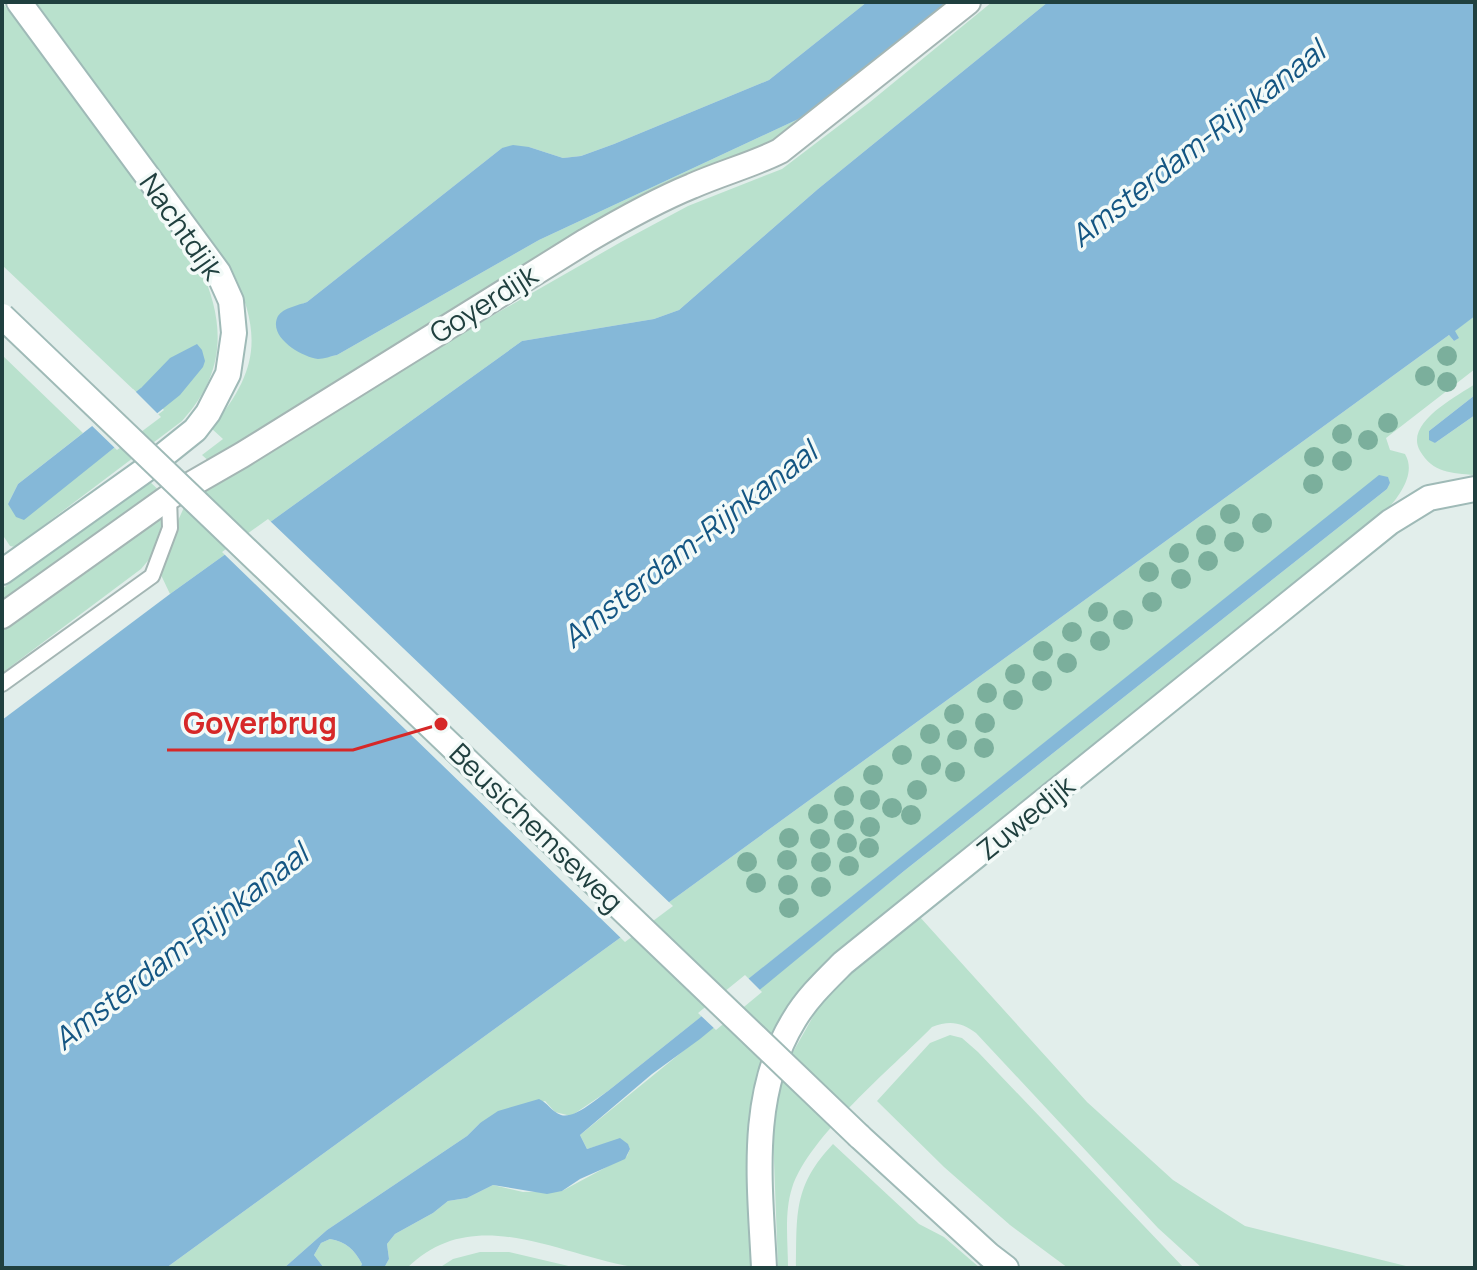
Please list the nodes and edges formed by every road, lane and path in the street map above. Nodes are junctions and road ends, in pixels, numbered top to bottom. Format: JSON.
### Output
{"nodes":[{"id":1,"x":19,"y":2,"type":"edge"},
{"id":2,"x":968,"y":2,"type":"edge"},
{"id":3,"x":2,"y":316,"type":"edge"},
{"id":4,"x":1475,"y":489,"type":"edge"},
{"id":5,"x":169,"y":497,"type":"junction"},
{"id":6,"x":2,"y":572,"type":"edge"},
{"id":7,"x":2,"y":616,"type":"edge"},
{"id":8,"x":2,"y":684,"type":"edge"},
{"id":9,"x":764,"y":1268,"type":"edge"},
{"id":10,"x":1006,"y":1268,"type":"edge"}],
"edges":[{"from":1,"to":6,"type":"street","name":"Nachtdijk"},
{"from":2,"to":5,"type":"street","name":"Goyerdijk"},
{"from":3,"to":10,"type":"street","name":"Beusichemseweg","bridge":true},
{"from":4,"to":9,"type":"street","name":"Zuwedijk"},
{"from":5,"to":7,"type":"street","name":"Goyerdijk"},
{"from":5,"to":8,"type":"lane"}]}
